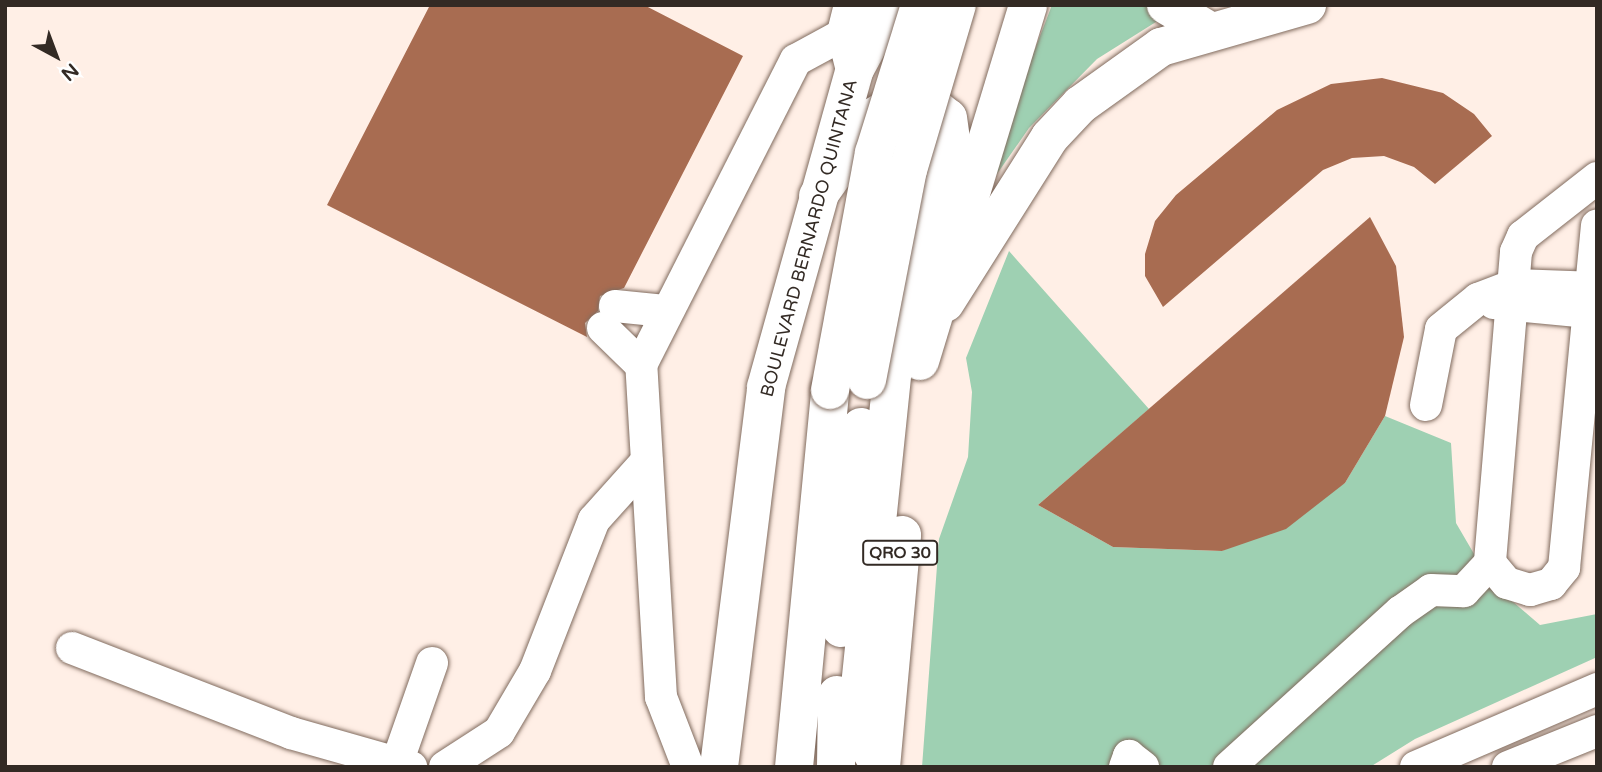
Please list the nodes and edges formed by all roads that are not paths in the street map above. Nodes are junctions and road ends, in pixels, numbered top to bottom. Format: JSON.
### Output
{"nodes":[{"id":1,"x":957,"y":5,"type":"edge"},
{"id":2,"x":1028,"y":5,"type":"edge"},
{"id":3,"x":1166,"y":5,"type":"edge"},
{"id":4,"x":1286,"y":9,"type":"edge"},
{"id":5,"x":879,"y":19,"type":"edge"},
{"id":6,"x":1208,"y":30,"type":"junction"},
{"id":7,"x":1597,"y":178,"type":"edge"},
{"id":8,"x":818,"y":195,"type":"junction"},
{"id":9,"x":1597,"y":226,"type":"edge"},
{"id":10,"x":1514,"y":297,"type":"junction"},
{"id":11,"x":1594,"y":301,"type":"edge"},
{"id":12,"x":665,"y":311,"type":"junction"},
{"id":13,"x":922,"y":341,"type":"junction"},
{"id":14,"x":641,"y":365,"type":"junction"},
{"id":15,"x":1426,"y":405,"type":"dead end"},
{"id":16,"x":647,"y":461,"type":"junction"},
{"id":17,"x":1490,"y":563,"type":"junction"},
{"id":18,"x":72,"y":648,"type":"dead end"},
{"id":19,"x":432,"y":663,"type":"dead end"},
{"id":20,"x":1597,"y":689,"type":"edge"},
{"id":21,"x":1597,"y":731,"type":"edge"},
{"id":22,"x":1518,"y":764,"type":"edge"},
{"id":23,"x":404,"y":765,"type":"edge"},
{"id":24,"x":445,"y":767,"type":"edge"},
{"id":25,"x":688,"y":767,"type":"edge"},
{"id":26,"x":719,"y":767,"type":"edge"},
{"id":27,"x":794,"y":767,"type":"edge"},
{"id":28,"x":836,"y":767,"type":"edge"},
{"id":29,"x":881,"y":767,"type":"edge"},
{"id":30,"x":1125,"y":767,"type":"edge"},
{"id":31,"x":1143,"y":767,"type":"edge"},
{"id":32,"x":1229,"y":767,"type":"edge"},
{"id":33,"x":1416,"y":767,"type":"edge"}],
"edges":[{"from":1,"to":28,"type":"main road","number":"QRO 30","bridge":true},
{"from":2,"to":13,"type":"main road","number":"QRO 30"},
{"from":3,"to":6,"type":"main road"},
{"from":4,"to":6,"type":"main road"},
{"from":5,"to":8,"type":"main road","name":"BOULEVARD BERNARDO QUINTANA"},
{"from":5,"to":12,"type":"street"},
{"from":5,"to":27,"type":"main road","bridge":true},
{"from":6,"to":13,"type":"main road"},
{"from":7,"to":10,"type":"street"},
{"from":8,"to":26,"type":"main road","name":"BOULEVARD BERNARDO QUINTANA"},
{"from":8,"to":29,"type":"main road"},
{"from":9,"to":11,"type":"street"},
{"from":10,"to":11,"type":"street"},
{"from":10,"to":15,"type":"street"},
{"from":10,"to":17,"type":"street"},
{"from":11,"to":17,"type":"street"},
{"from":12,"to":14,"type":"street"},
{"from":12,"to":14,"type":"street"},
{"from":13,"to":29,"type":"main road","number":"QRO 30"},
{"from":14,"to":16,"type":"street"},
{"from":16,"to":24,"type":"street"},
{"from":16,"to":25,"type":"street"},
{"from":17,"to":32,"type":"street"},
{"from":18,"to":23,"type":"street"},
{"from":19,"to":23,"type":"street"},
{"from":20,"to":33,"type":"street"},
{"from":21,"to":22,"type":"street"},
{"from":30,"to":31,"type":"street"}]}
